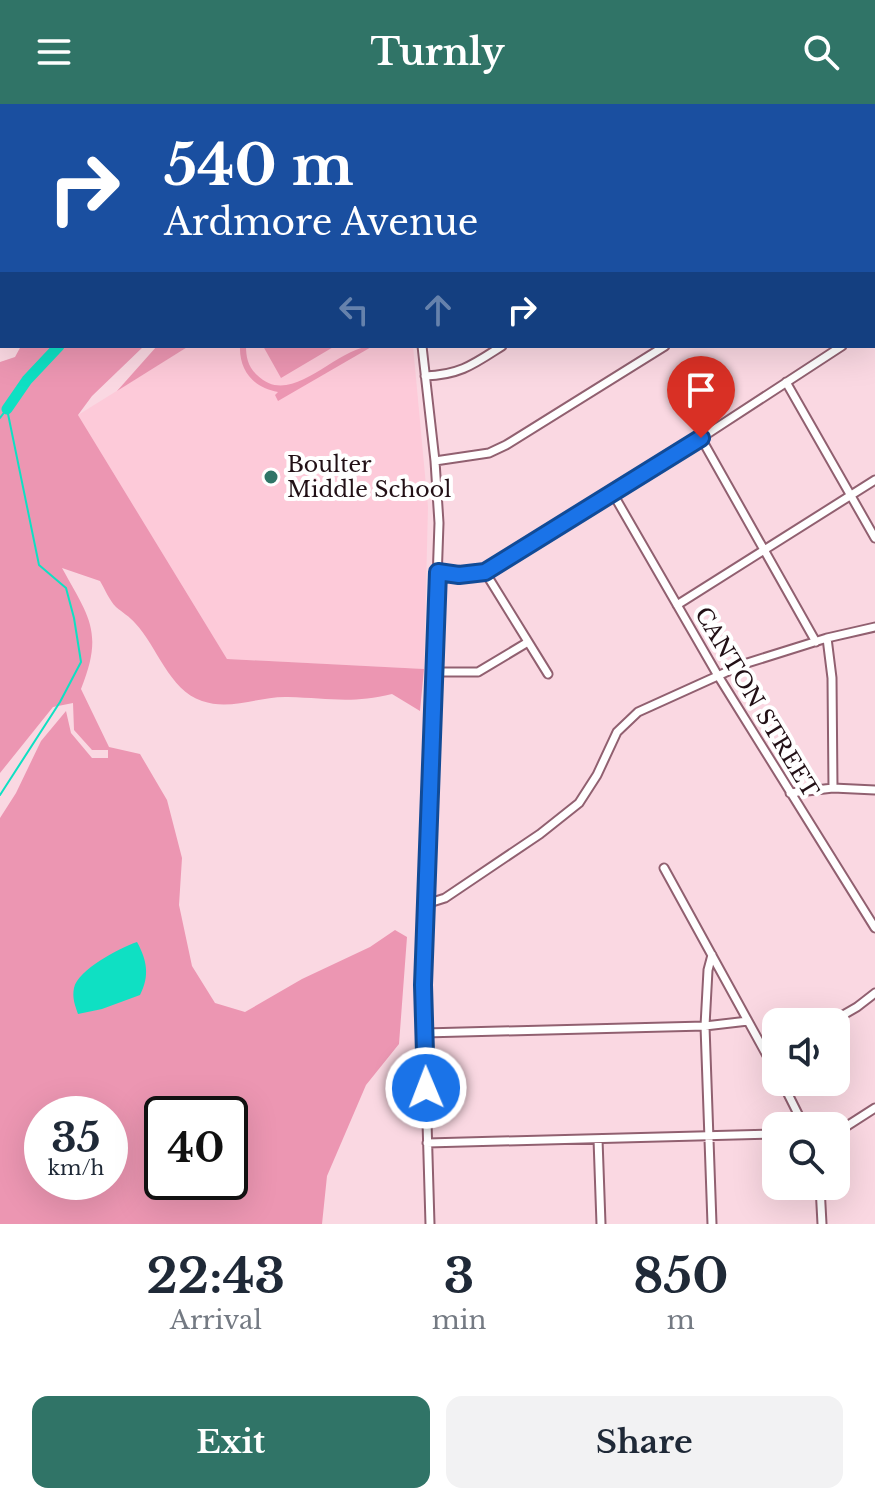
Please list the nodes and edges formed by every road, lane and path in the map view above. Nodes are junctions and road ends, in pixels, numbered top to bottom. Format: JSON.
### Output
{"nodes":[{"id":1,"x":422,"y":348,"type":"edge"},
{"id":2,"x":499,"y":348,"type":"edge"},
{"id":3,"x":839,"y":348,"type":"edge"},
{"id":4,"x":651,"y":350,"type":"edge"},
{"id":5,"x":425,"y":376,"type":"junction"},
{"id":6,"x":786,"y":382,"type":"junction"},
{"id":7,"x":701,"y":438,"type":"junction"},
{"id":8,"x":435,"y":461,"type":"junction"},
{"id":9,"x":875,"y":480,"type":"edge"},
{"id":10,"x":612,"y":492,"type":"junction"},
{"id":11,"x":851,"y":496,"type":"junction"},
{"id":12,"x":875,"y":538,"type":"edge"},
{"id":13,"x":765,"y":551,"type":"junction"},
{"id":14,"x":438,"y":572,"type":"junction"},
{"id":15,"x":485,"y":572,"type":"junction"},
{"id":16,"x":677,"y":605,"type":"junction"},
{"id":17,"x":875,"y":627,"type":"edge"},
{"id":18,"x":827,"y":638,"type":"junction"},
{"id":19,"x":528,"y":642,"type":"junction"},
{"id":20,"x":816,"y":642,"type":"junction"},
{"id":21,"x":434,"y":672,"type":"junction"},
{"id":22,"x":548,"y":674,"type":"dead end"},
{"id":23,"x":717,"y":674,"type":"junction"},
{"id":24,"x":833,"y":788,"type":"junction"},
{"id":25,"x":875,"y":790,"type":"edge"},
{"id":26,"x":790,"y":793,"type":"junction"},
{"id":27,"x":664,"y":868,"type":"dead end"},
{"id":28,"x":426,"y":904,"type":"junction"},
{"id":29,"x":875,"y":928,"type":"edge"},
{"id":30,"x":712,"y":955,"type":"junction"},
{"id":31,"x":875,"y":993,"type":"edge"},
{"id":32,"x":850,"y":1011,"type":"edge"},
{"id":33,"x":748,"y":1021,"type":"junction"},
{"id":34,"x":705,"y":1026,"type":"junction"},
{"id":35,"x":424,"y":1033,"type":"junction"},
{"id":36,"x":762,"y":1048,"type":"edge"},
{"id":37,"x":875,"y":1108,"type":"edge"},
{"id":38,"x":850,"y":1124,"type":"edge"},
{"id":39,"x":762,"y":1134,"type":"edge"},
{"id":40,"x":710,"y":1135,"type":"junction"},
{"id":41,"x":598,"y":1139,"type":"junction"},
{"id":42,"x":427,"y":1143,"type":"junction"},
{"id":43,"x":821,"y":1200,"type":"edge"},
{"id":44,"x":430,"y":1224,"type":"edge"},
{"id":45,"x":601,"y":1224,"type":"edge"},
{"id":46,"x":712,"y":1224,"type":"edge"},
{"id":47,"x":822,"y":1224,"type":"edge"}],
"edges":[{"from":1,"to":5,"type":"street"},
{"from":2,"to":5,"type":"street"},
{"from":3,"to":6,"type":"street"},
{"from":4,"to":8,"type":"street"},
{"from":5,"to":8,"type":"street"},
{"from":6,"to":7,"type":"street"},
{"from":6,"to":11,"type":"street"},
{"from":7,"to":10,"type":"street"},
{"from":7,"to":13,"type":"street"},
{"from":8,"to":14,"type":"street"},
{"from":9,"to":11,"type":"street"},
{"from":10,"to":15,"type":"street"},
{"from":10,"to":16,"type":"street","name":"CANTON STREET"},
{"from":11,"to":12,"type":"street"},
{"from":11,"to":13,"type":"street"},
{"from":13,"to":16,"type":"street"},
{"from":13,"to":20,"type":"street"},
{"from":14,"to":15,"type":"street"},
{"from":14,"to":21,"type":"street"},
{"from":15,"to":19,"type":"street"},
{"from":16,"to":23,"type":"street","name":"CANTON STREET"},
{"from":17,"to":18,"type":"street"},
{"from":18,"to":20,"type":"street"},
{"from":18,"to":24,"type":"street"},
{"from":19,"to":21,"type":"street"},
{"from":19,"to":22,"type":"street"},
{"from":20,"to":23,"type":"street"},
{"from":21,"to":28,"type":"street"},
{"from":23,"to":26,"type":"street","name":"CANTON STREET"},
{"from":23,"to":28,"type":"street"},
{"from":24,"to":25,"type":"street"},
{"from":24,"to":26,"type":"street"},
{"from":26,"to":29,"type":"street","name":"CANTON STREET"},
{"from":27,"to":30,"type":"street"},
{"from":28,"to":35,"type":"street"},
{"from":30,"to":33,"type":"street"},
{"from":30,"to":34,"type":"street"},
{"from":31,"to":32,"type":"street"},
{"from":33,"to":34,"type":"street"},
{"from":33,"to":36,"type":"street"},
{"from":34,"to":35,"type":"street"},
{"from":34,"to":40,"type":"street"},
{"from":35,"to":42,"type":"street"},
{"from":37,"to":38,"type":"street"},
{"from":39,"to":40,"type":"street"},
{"from":40,"to":41,"type":"street"},
{"from":40,"to":46,"type":"street"},
{"from":41,"to":42,"type":"street"},
{"from":41,"to":45,"type":"street"},
{"from":42,"to":44,"type":"street"},
{"from":43,"to":47,"type":"street"}]}
